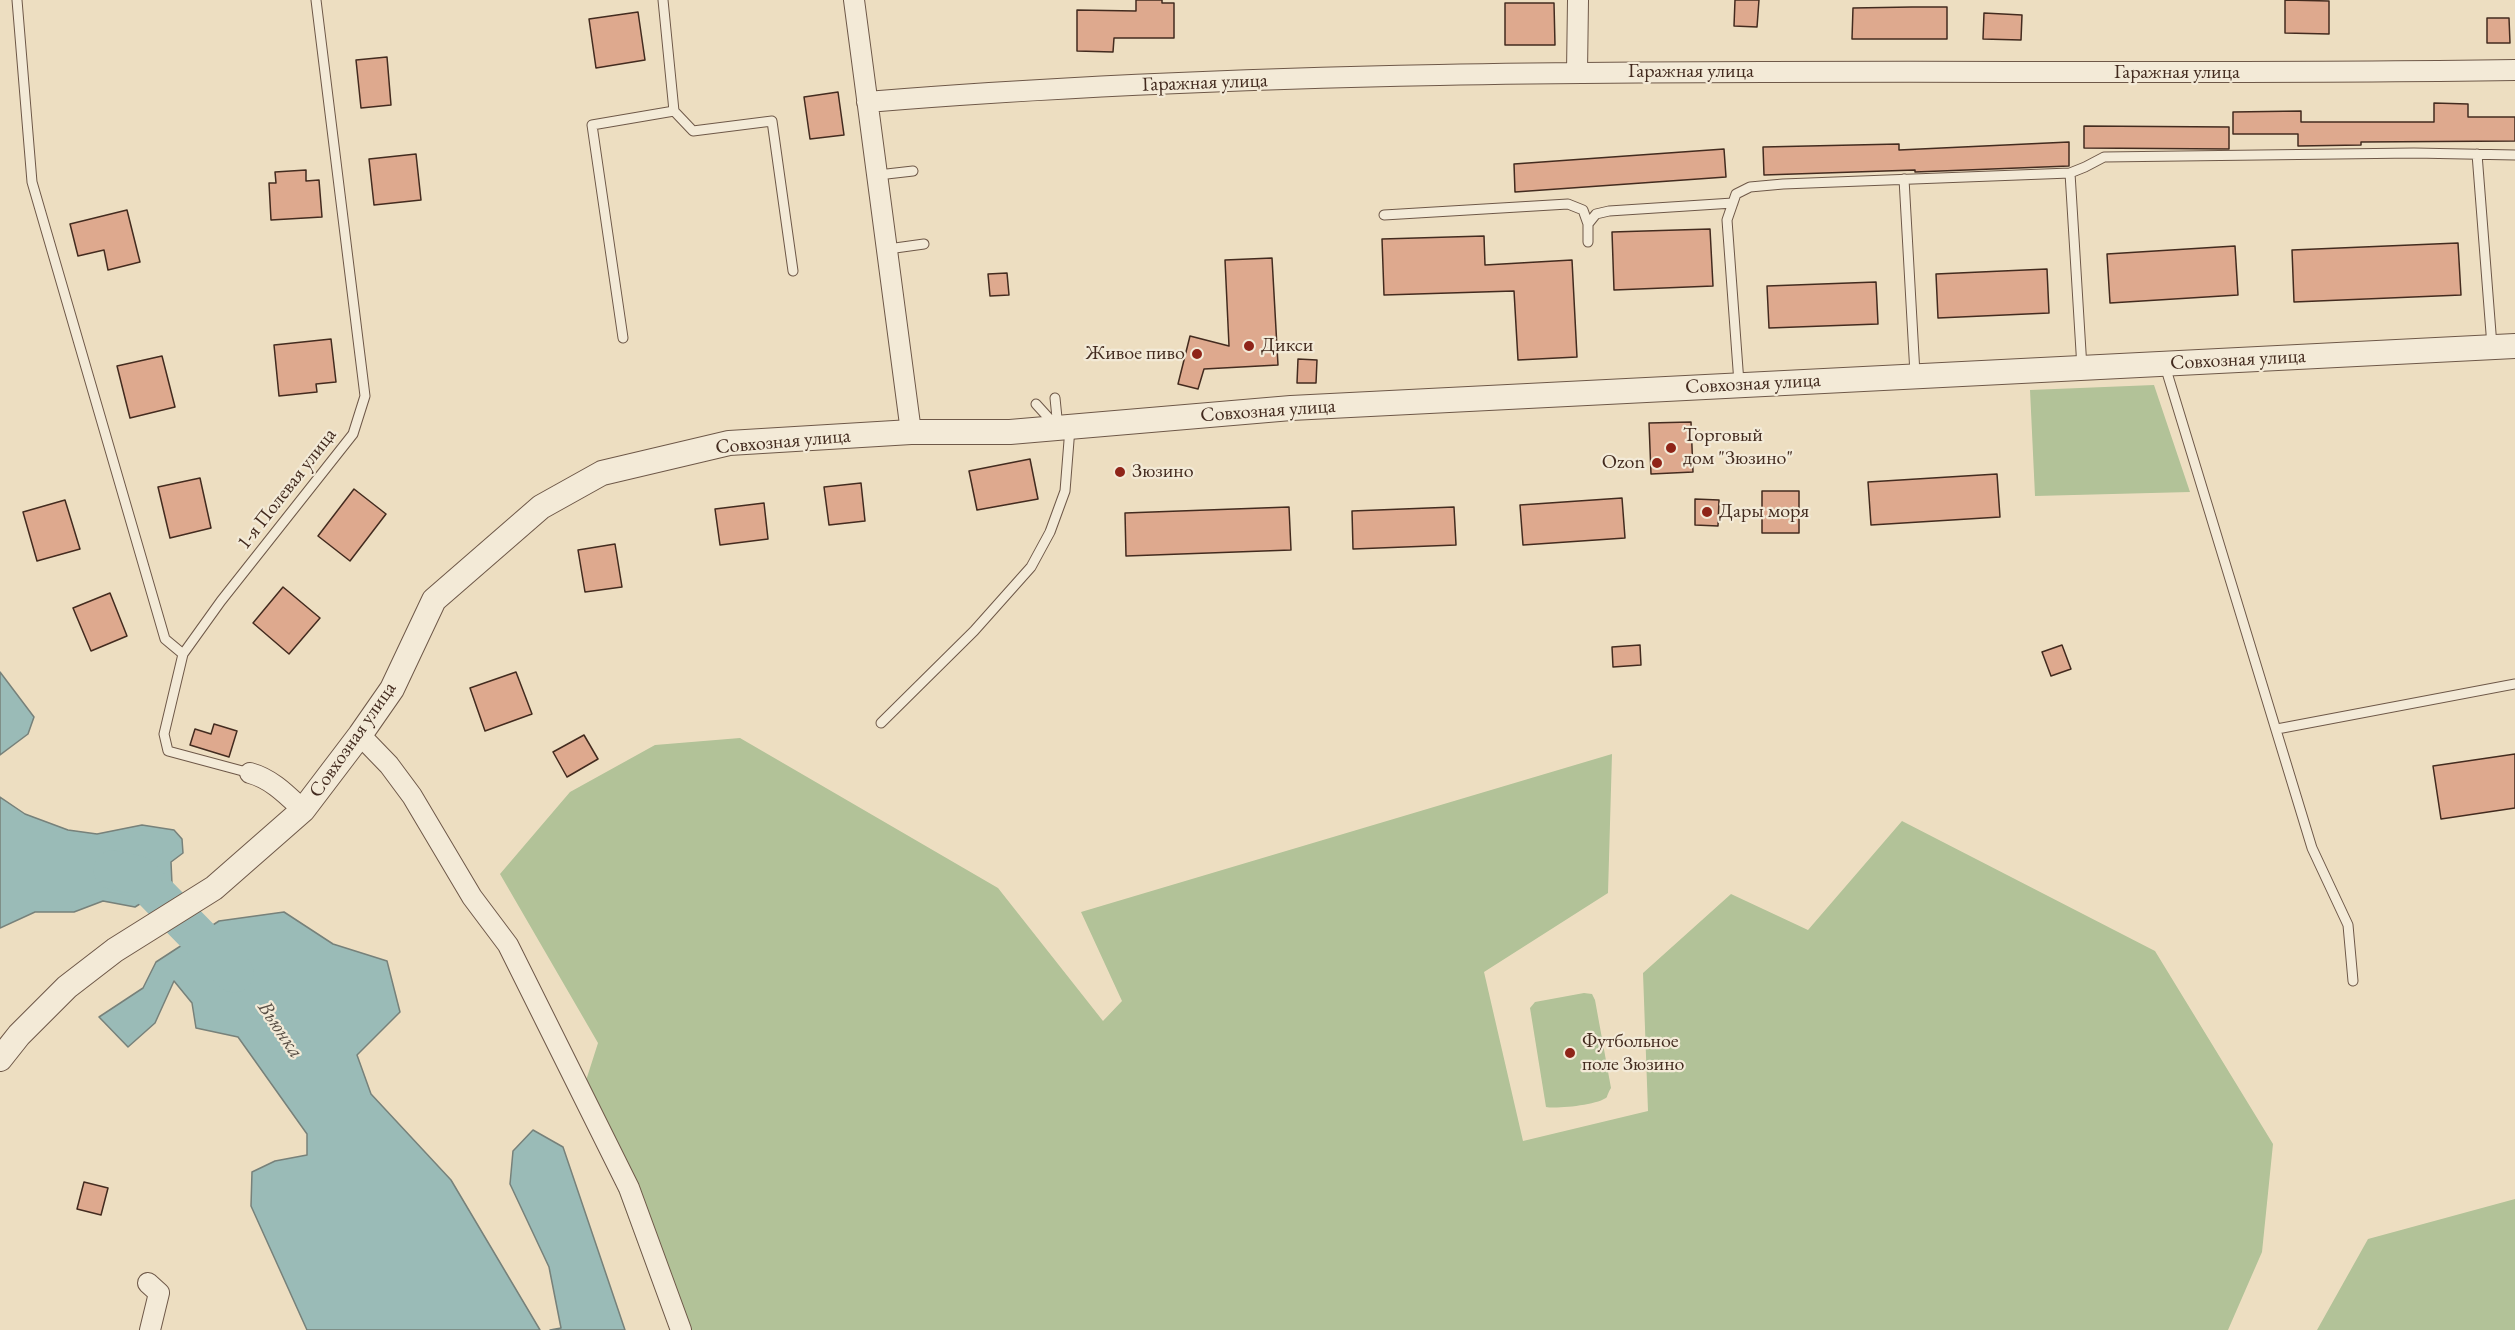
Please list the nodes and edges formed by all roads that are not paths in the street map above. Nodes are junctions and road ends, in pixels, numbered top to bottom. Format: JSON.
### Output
{"nodes":[{"id":1,"x":17,"y":0,"type":"edge"},
{"id":2,"x":316,"y":0,"type":"edge"},
{"id":3,"x":663,"y":0,"type":"edge"},
{"id":4,"x":854,"y":0,"type":"edge"},
{"id":5,"x":1578,"y":0,"type":"edge"},
{"id":6,"x":2515,"y":70,"type":"edge"},
{"id":7,"x":1577,"y":72,"type":"junction"},
{"id":8,"x":867,"y":102,"type":"junction"},
{"id":9,"x":674,"y":111,"type":"junction"},
{"id":10,"x":2477,"y":154,"type":"junction"},
{"id":11,"x":2515,"y":155,"type":"edge"},
{"id":12,"x":913,"y":171,"type":"dead end"},
{"id":13,"x":2070,"y":172,"type":"junction"},
{"id":14,"x":878,"y":175,"type":"junction"},
{"id":15,"x":1904,"y":179,"type":"junction"},
{"id":16,"x":1733,"y":203,"type":"junction"},
{"id":17,"x":1383,"y":215,"type":"dead end"},
{"id":18,"x":1588,"y":224,"type":"junction"},
{"id":19,"x":1588,"y":242,"type":"dead end"},
{"id":20,"x":924,"y":244,"type":"dead end"},
{"id":21,"x":888,"y":249,"type":"junction"},
{"id":22,"x":793,"y":271,"type":"dead end"},
{"id":23,"x":623,"y":338,"type":"dead end"},
{"id":24,"x":2504,"y":346,"type":"edge"},
{"id":25,"x":2164,"y":364,"type":"junction"},
{"id":26,"x":2082,"y":368,"type":"junction"},
{"id":27,"x":1915,"y":376,"type":"junction"},
{"id":28,"x":1739,"y":385,"type":"junction"},
{"id":29,"x":1055,"y":398,"type":"dead end"},
{"id":30,"x":1036,"y":404,"type":"dead end"},
{"id":31,"x":1064,"y":427,"type":"junction"},
{"id":32,"x":911,"y":432,"type":"junction"},
{"id":33,"x":183,"y":654,"type":"junction"},
{"id":34,"x":2515,"y":684,"type":"edge"},
{"id":35,"x":881,"y":723,"type":"dead end"},
{"id":36,"x":2277,"y":729,"type":"junction"},
{"id":37,"x":360,"y":735,"type":"junction"},
{"id":38,"x":250,"y":773,"type":"joint"},
{"id":39,"x":303,"y":810,"type":"junction"},
{"id":40,"x":2353,"y":981,"type":"dead end"},
{"id":41,"x":9,"y":1035,"type":"edge"},
{"id":42,"x":0,"y":1059,"type":"edge"},
{"id":43,"x":148,"y":1283,"type":"dead end"},
{"id":44,"x":150,"y":1330,"type":"edge"},
{"id":45,"x":681,"y":1330,"type":"edge"}],
"edges":[{"from":1,"to":33,"type":"lane"},
{"from":2,"to":33,"type":"lane","name":"1-я Полевая улица"},
{"from":3,"to":9,"type":"lane"},
{"from":4,"to":8,"type":"street"},
{"from":5,"to":7,"type":"street"},
{"from":6,"to":7,"type":"street","name":"Гаражная улица"},
{"from":7,"to":8,"type":"street","name":"Гаражная улица"},
{"from":8,"to":14,"type":"street"},
{"from":9,"to":22,"type":"lane"},
{"from":9,"to":23,"type":"lane"},
{"from":10,"to":11,"type":"lane"},
{"from":10,"to":13,"type":"lane"},
{"from":10,"to":24,"type":"lane"},
{"from":12,"to":14,"type":"lane"},
{"from":13,"to":15,"type":"lane"},
{"from":13,"to":26,"type":"lane"},
{"from":14,"to":21,"type":"street"},
{"from":15,"to":16,"type":"lane"},
{"from":15,"to":27,"type":"lane"},
{"from":16,"to":18,"type":"lane"},
{"from":16,"to":28,"type":"lane"},
{"from":17,"to":18,"type":"lane"},
{"from":18,"to":19,"type":"lane"},
{"from":20,"to":21,"type":"lane"},
{"from":21,"to":32,"type":"street"},
{"from":24,"to":25,"type":"street","name":"Совхозная улица"},
{"from":25,"to":26,"type":"street","name":"Совхозная улица"},
{"from":25,"to":36,"type":"lane"},
{"from":26,"to":27,"type":"street","name":"Совхозная улица"},
{"from":27,"to":28,"type":"street","name":"Совхозная улица"},
{"from":28,"to":31,"type":"street","name":"Совхозная улица"},
{"from":29,"to":31,"type":"lane"},
{"from":30,"to":31,"type":"lane"},
{"from":31,"to":32,"type":"street","name":"Совхозная улица"},
{"from":31,"to":35,"type":"lane"},
{"from":32,"to":37,"type":"street","name":"Совхозная улица"},
{"from":33,"to":38,"type":"lane","name":"1-я Полевая улица"},
{"from":34,"to":36,"type":"lane"},
{"from":36,"to":40,"type":"lane"},
{"from":37,"to":39,"type":"street","name":"Совхозная улица"},
{"from":37,"to":45,"type":"street"},
{"from":38,"to":39,"type":"street"},
{"from":39,"to":41,"type":"street","name":"Совхозная улица"},
{"from":41,"to":42,"type":"street","name":"Совхозная улица"},
{"from":43,"to":44,"type":"street"}]}
